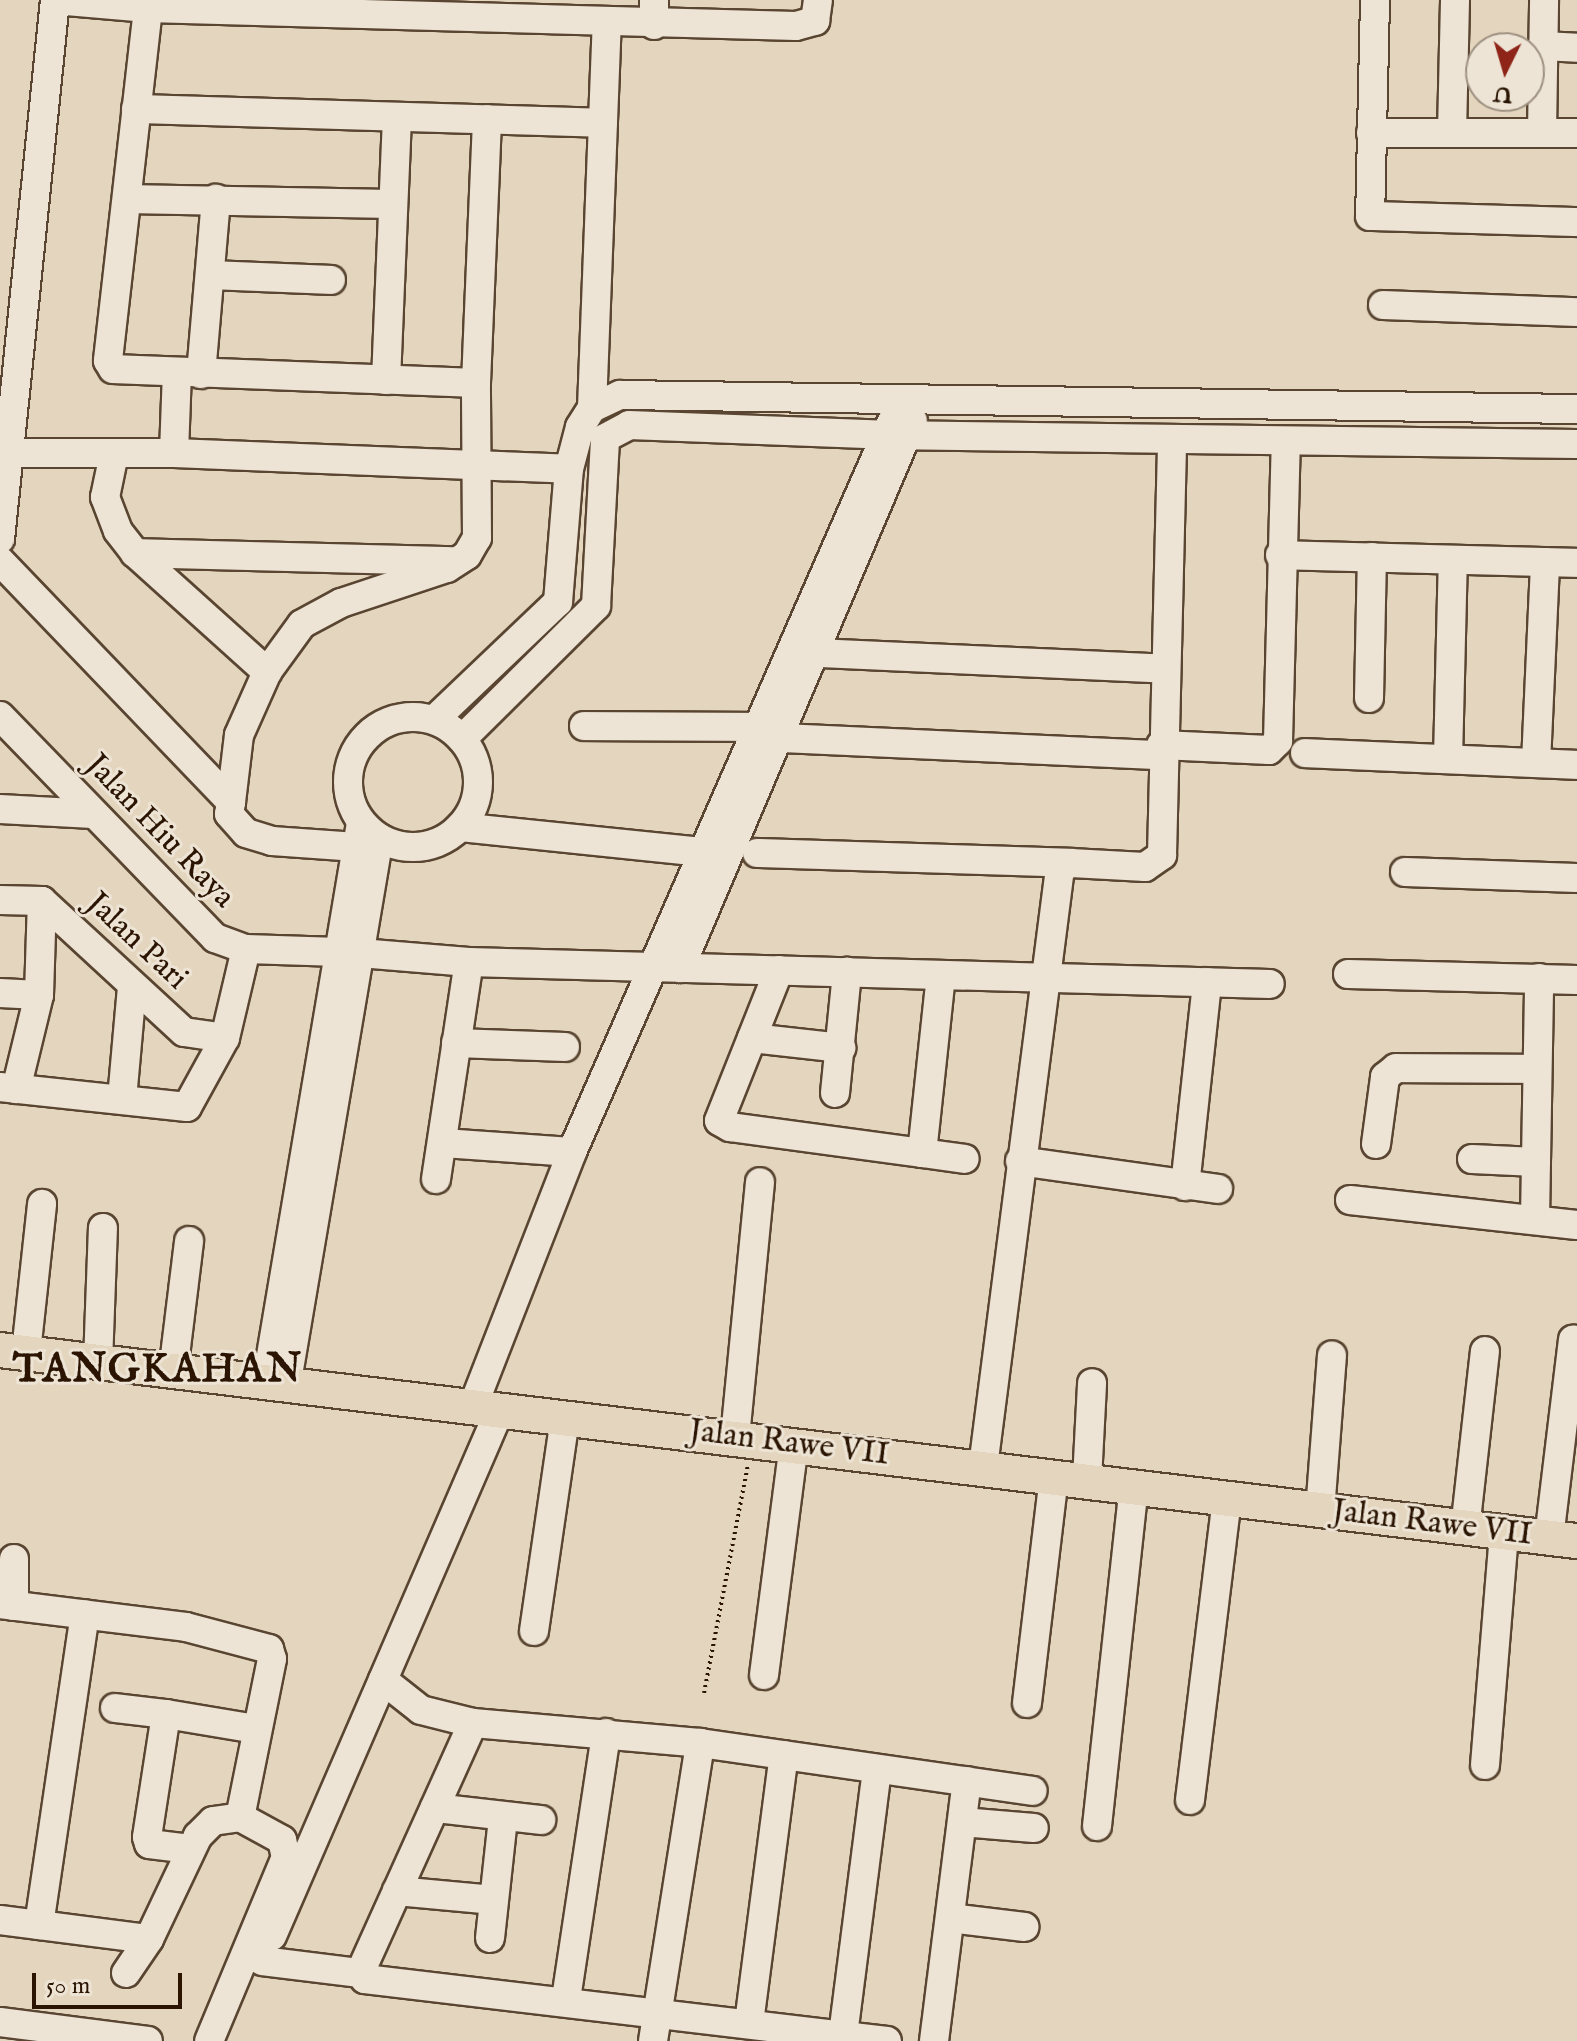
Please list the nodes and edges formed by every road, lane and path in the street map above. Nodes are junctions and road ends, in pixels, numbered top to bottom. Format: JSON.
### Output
{"nodes":[{"id":1,"x":818,"y":0,"type":"edge"},
{"id":2,"x":1375,"y":0,"type":"edge"},
{"id":3,"x":1455,"y":0,"type":"edge"},
{"id":4,"x":1544,"y":0,"type":"edge"},
{"id":5,"x":148,"y":4,"type":"edge"},
{"id":6,"x":471,"y":9,"type":"edge"},
{"id":7,"x":562,"y":11,"type":"edge"},
{"id":8,"x":654,"y":12,"type":"edge"},
{"id":9,"x":607,"y":23,"type":"junction"},
{"id":10,"x":1543,"y":32,"type":"edge"},
{"id":11,"x":1545,"y":46,"type":"edge"},
{"id":12,"x":1577,"y":48,"type":"edge"},
{"id":13,"x":136,"y":109,"type":"junction"},
{"id":14,"x":1542,"y":112,"type":"edge"},
{"id":15,"x":397,"y":117,"type":"junction"},
{"id":16,"x":487,"y":119,"type":"junction"},
{"id":17,"x":603,"y":123,"type":"junction"},
{"id":18,"x":1371,"y":133,"type":"junction"},
{"id":19,"x":1452,"y":133,"type":"junction"},
{"id":20,"x":1542,"y":133,"type":"junction"},
{"id":21,"x":1577,"y":133,"type":"edge"},
{"id":22,"x":127,"y":199,"type":"junction"},
{"id":23,"x":216,"y":199,"type":"junction"},
{"id":24,"x":391,"y":204,"type":"junction"},
{"id":25,"x":1577,"y":222,"type":"edge"},
{"id":26,"x":212,"y":275,"type":"junction"},
{"id":27,"x":331,"y":280,"type":"dead end"},
{"id":28,"x":1383,"y":305,"type":"dead end"},
{"id":29,"x":1577,"y":312,"type":"edge"},
{"id":30,"x":189,"y":374,"type":"junction"},
{"id":31,"x":386,"y":380,"type":"junction"},
{"id":32,"x":476,"y":383,"type":"junction"},
{"id":33,"x":911,"y":403,"type":"junction"},
{"id":34,"x":1234,"y":407,"type":"junction"},
{"id":35,"x":592,"y":408,"type":"junction"},
{"id":36,"x":1577,"y":409,"type":"edge"},
{"id":37,"x":896,"y":435,"type":"junction"},
{"id":38,"x":1172,"y":440,"type":"junction"},
{"id":39,"x":1232,"y":441,"type":"junction"},
{"id":40,"x":1286,"y":442,"type":"junction"},
{"id":41,"x":1577,"y":444,"type":"edge"},
{"id":42,"x":9,"y":453,"type":"junction"},
{"id":43,"x":174,"y":453,"type":"junction"},
{"id":44,"x":114,"y":454,"type":"junction"},
{"id":45,"x":477,"y":465,"type":"junction"},
{"id":46,"x":569,"y":469,"type":"junction"},
{"id":47,"x":0,"y":539,"type":"edge"},
{"id":48,"x":135,"y":553,"type":"junction"},
{"id":49,"x":1280,"y":555,"type":"junction"},
{"id":50,"x":1372,"y":557,"type":"junction"},
{"id":51,"x":1453,"y":560,"type":"junction"},
{"id":52,"x":0,"y":561,"type":"edge"},
{"id":53,"x":458,"y":561,"type":"junction"},
{"id":54,"x":1545,"y":562,"type":"junction"},
{"id":55,"x":1577,"y":563,"type":"edge"},
{"id":56,"x":818,"y":653,"type":"junction"},
{"id":57,"x":1164,"y":669,"type":"junction"},
{"id":58,"x":267,"y":672,"type":"junction"},
{"id":59,"x":1369,"y":698,"type":"dead end"},
{"id":60,"x":1,"y":718,"type":"edge"},
{"id":61,"x":434,"y":720,"type":"junction"},
{"id":62,"x":584,"y":726,"type":"dead end"},
{"id":63,"x":770,"y":733,"type":"junction"},
{"id":64,"x":462,"y":739,"type":"junction"},
{"id":65,"x":1161,"y":750,"type":"junction"},
{"id":66,"x":1305,"y":753,"type":"dead end"},
{"id":67,"x":1448,"y":759,"type":"junction"},
{"id":68,"x":1536,"y":763,"type":"junction"},
{"id":69,"x":1577,"y":765,"type":"edge"},
{"id":70,"x":231,"y":802,"type":"junction"},
{"id":71,"x":0,"y":809,"type":"edge"},
{"id":72,"x":93,"y":814,"type":"junction"},
{"id":73,"x":460,"y":827,"type":"junction"},
{"id":74,"x":366,"y":836,"type":"junction"},
{"id":75,"x":703,"y":852,"type":"junction"},
{"id":76,"x":757,"y":853,"type":"dead end"},
{"id":77,"x":1071,"y":863,"type":"junction"},
{"id":78,"x":1405,"y":872,"type":"dead end"},
{"id":79,"x":1577,"y":878,"type":"edge"},
{"id":80,"x":0,"y":900,"type":"edge"},
{"id":81,"x":42,"y":901,"type":"junction"},
{"id":82,"x":246,"y":949,"type":"junction"},
{"id":83,"x":350,"y":952,"type":"junction"},
{"id":84,"x":469,"y":962,"type":"junction"},
{"id":85,"x":666,"y":967,"type":"junction"},
{"id":86,"x":779,"y":970,"type":"junction"},
{"id":87,"x":847,"y":972,"type":"junction"},
{"id":88,"x":1348,"y":974,"type":"dead end"},
{"id":89,"x":941,"y":975,"type":"junction"},
{"id":90,"x":1042,"y":978,"type":"junction"},
{"id":91,"x":1539,"y":978,"type":"junction"},
{"id":92,"x":1577,"y":980,"type":"edge"},
{"id":93,"x":1207,"y":982,"type":"junction"},
{"id":94,"x":1270,"y":984,"type":"dead end"},
{"id":95,"x":132,"y":986,"type":"junction"},
{"id":96,"x":0,"y":993,"type":"edge"},
{"id":97,"x":39,"y":995,"type":"junction"},
{"id":98,"x":225,"y":1038,"type":"junction"},
{"id":99,"x":752,"y":1038,"type":"junction"},
{"id":100,"x":456,"y":1043,"type":"junction"},
{"id":101,"x":565,"y":1047,"type":"dead end"},
{"id":102,"x":841,"y":1048,"type":"junction"},
{"id":103,"x":1537,"y":1069,"type":"junction"},
{"id":104,"x":8,"y":1088,"type":"edge"},
{"id":105,"x":835,"y":1093,"type":"dead end"},
{"id":106,"x":122,"y":1099,"type":"junction"},
{"id":107,"x":443,"y":1143,"type":"junction"},
{"id":108,"x":1376,"y":1144,"type":"dead end"},
{"id":109,"x":572,"y":1152,"type":"junction"},
{"id":110,"x":922,"y":1153,"type":"junction"},
{"id":111,"x":965,"y":1159,"type":"dead end"},
{"id":112,"x":1472,"y":1159,"type":"dead end"},
{"id":113,"x":1020,"y":1161,"type":"junction"},
{"id":114,"x":1536,"y":1162,"type":"junction"},
{"id":115,"x":436,"y":1179,"type":"dead end"},
{"id":116,"x":760,"y":1182,"type":"dead end"},
{"id":117,"x":1185,"y":1186,"type":"junction"},
{"id":118,"x":1218,"y":1189,"type":"dead end"},
{"id":119,"x":1350,"y":1200,"type":"dead end"},
{"id":120,"x":42,"y":1204,"type":"dead end"},
{"id":121,"x":1535,"y":1219,"type":"junction"},
{"id":122,"x":1577,"y":1225,"type":"edge"},
{"id":123,"x":103,"y":1228,"type":"dead end"},
{"id":124,"x":189,"y":1241,"type":"dead end"},
{"id":125,"x":1573,"y":1339,"type":"dead end"},
{"id":126,"x":13,"y":1351,"type":"edge"},
{"id":127,"x":1485,"y":1351,"type":"dead end"},
{"id":128,"x":1332,"y":1355,"type":"dead end"},
{"id":129,"x":98,"y":1363,"type":"junction"},
{"id":130,"x":173,"y":1372,"type":"junction"},
{"id":131,"x":1092,"y":1383,"type":"dead end"},
{"id":132,"x":276,"y":1386,"type":"junction"},
{"id":133,"x":486,"y":1409,"type":"junction"},
{"id":134,"x":565,"y":1419,"type":"junction"},
{"id":135,"x":744,"y":1438,"type":"junction"},
{"id":136,"x":794,"y":1444,"type":"junction"},
{"id":137,"x":983,"y":1467,"type":"junction"},
{"id":138,"x":1054,"y":1476,"type":"junction"},
{"id":139,"x":1087,"y":1480,"type":"junction"},
{"id":140,"x":1134,"y":1486,"type":"junction"},
{"id":141,"x":1227,"y":1500,"type":"junction"},
{"id":142,"x":1320,"y":1511,"type":"junction"},
{"id":143,"x":1465,"y":1529,"type":"junction"},
{"id":144,"x":1504,"y":1534,"type":"junction"},
{"id":145,"x":1563,"y":1539,"type":"edge"},
{"id":146,"x":14,"y":1559,"type":"dead end"},
{"id":147,"x":7,"y":1605,"type":"edge"},
{"id":148,"x":85,"y":1614,"type":"junction"},
{"id":149,"x":534,"y":1631,"type":"dead end"},
{"id":150,"x":764,"y":1675,"type":"dead end"},
{"id":151,"x":383,"y":1680,"type":"junction"},
{"id":152,"x":704,"y":1693,"type":"dead end"},
{"id":153,"x":1027,"y":1703,"type":"dead end"},
{"id":154,"x":115,"y":1708,"type":"dead end"},
{"id":155,"x":166,"y":1714,"type":"junction"},
{"id":156,"x":473,"y":1723,"type":"junction"},
{"id":157,"x":256,"y":1729,"type":"junction"},
{"id":158,"x":606,"y":1733,"type":"junction"},
{"id":159,"x":700,"y":1743,"type":"junction"},
{"id":160,"x":784,"y":1755,"type":"junction"},
{"id":161,"x":1485,"y":1765,"type":"dead end"},
{"id":162,"x":877,"y":1769,"type":"junction"},
{"id":163,"x":967,"y":1781,"type":"junction"},
{"id":164,"x":1033,"y":1791,"type":"dead end"},
{"id":165,"x":1190,"y":1800,"type":"dead end"},
{"id":166,"x":435,"y":1808,"type":"junction"},
{"id":167,"x":240,"y":1817,"type":"junction"},
{"id":168,"x":503,"y":1818,"type":"junction"},
{"id":169,"x":541,"y":1820,"type":"dead end"},
{"id":170,"x":962,"y":1822,"type":"junction"},
{"id":171,"x":1097,"y":1826,"type":"dead end"},
{"id":172,"x":1034,"y":1828,"type":"dead end"},
{"id":173,"x":190,"y":1849,"type":"junction"},
{"id":174,"x":397,"y":1891,"type":"junction"},
{"id":175,"x":494,"y":1900,"type":"junction"},
{"id":176,"x":950,"y":1918,"type":"junction"},
{"id":177,"x":0,"y":1920,"type":"edge"},
{"id":178,"x":39,"y":1925,"type":"junction"},
{"id":179,"x":1024,"y":1927,"type":"dead end"},
{"id":180,"x":490,"y":1938,"type":"dead end"},
{"id":181,"x":149,"y":1939,"type":"junction"},
{"id":182,"x":262,"y":1961,"type":"junction"},
{"id":183,"x":126,"y":1973,"type":"dead end"},
{"id":184,"x":360,"y":1973,"type":"junction"},
{"id":185,"x":566,"y":1999,"type":"junction"},
{"id":186,"x":657,"y":2011,"type":"junction"},
{"id":187,"x":0,"y":2022,"type":"edge"},
{"id":188,"x":749,"y":2023,"type":"junction"},
{"id":189,"x":843,"y":2035,"type":"junction"},
{"id":190,"x":100,"y":2038,"type":"edge"},
{"id":191,"x":148,"y":2041,"type":"edge"},
{"id":192,"x":209,"y":2041,"type":"edge"},
{"id":193,"x":228,"y":2041,"type":"edge"},
{"id":194,"x":653,"y":2041,"type":"edge"},
{"id":195,"x":887,"y":2041,"type":"edge"},
{"id":196,"x":934,"y":2041,"type":"edge"}],
"edges":[{"from":1,"to":8,"type":"street"},
{"from":2,"to":18,"type":"street"},
{"from":3,"to":19,"type":"street"},
{"from":4,"to":10,"type":"street"},
{"from":5,"to":6,"type":"street"},
{"from":5,"to":13,"type":"street"},
{"from":5,"to":42,"type":"street"},
{"from":6,"to":7,"type":"street"},
{"from":7,"to":9,"type":"street"},
{"from":8,"to":9,"type":"street"},
{"from":9,"to":17,"type":"street"},
{"from":11,"to":12,"type":"street"},
{"from":13,"to":15,"type":"street"},
{"from":13,"to":22,"type":"street"},
{"from":14,"to":20,"type":"street"},
{"from":15,"to":16,"type":"street"},
{"from":15,"to":24,"type":"street"},
{"from":16,"to":17,"type":"street"},
{"from":16,"to":32,"type":"street"},
{"from":17,"to":35,"type":"street"},
{"from":18,"to":19,"type":"street"},
{"from":18,"to":25,"type":"street"},
{"from":19,"to":20,"type":"street"},
{"from":20,"to":21,"type":"street"},
{"from":22,"to":23,"type":"street"},
{"from":22,"to":30,"type":"street"},
{"from":23,"to":24,"type":"street"},
{"from":23,"to":26,"type":"street"},
{"from":24,"to":31,"type":"street"},
{"from":26,"to":27,"type":"street"},
{"from":26,"to":30,"type":"street"},
{"from":28,"to":29,"type":"street"},
{"from":30,"to":31,"type":"street"},
{"from":30,"to":43,"type":"street"},
{"from":31,"to":32,"type":"street"},
{"from":32,"to":45,"type":"street"},
{"from":33,"to":34,"type":"street"},
{"from":33,"to":35,"type":"street"},
{"from":33,"to":37,"type":"street"},
{"from":34,"to":36,"type":"street"},
{"from":34,"to":39,"type":"street"},
{"from":35,"to":46,"type":"street"},
{"from":37,"to":38,"type":"street"},
{"from":37,"to":56,"type":"street"},
{"from":37,"to":63,"type":"street"},
{"from":37,"to":64,"type":"street"},
{"from":38,"to":39,"type":"street"},
{"from":38,"to":57,"type":"street"},
{"from":39,"to":40,"type":"street"},
{"from":40,"to":41,"type":"street"},
{"from":40,"to":49,"type":"street"},
{"from":42,"to":44,"type":"street"},
{"from":42,"to":47,"type":"street"},
{"from":43,"to":44,"type":"street"},
{"from":43,"to":45,"type":"street"},
{"from":44,"to":48,"type":"street"},
{"from":45,"to":46,"type":"street"},
{"from":45,"to":53,"type":"street"},
{"from":46,"to":61,"type":"street"},
{"from":48,"to":53,"type":"street"},
{"from":48,"to":58,"type":"street"},
{"from":49,"to":50,"type":"street"},
{"from":49,"to":65,"type":"street"},
{"from":50,"to":51,"type":"street"},
{"from":50,"to":59,"type":"street"},
{"from":51,"to":54,"type":"street"},
{"from":51,"to":67,"type":"street"},
{"from":52,"to":70,"type":"street"},
{"from":53,"to":58,"type":"street"},
{"from":54,"to":55,"type":"street"},
{"from":54,"to":68,"type":"street"},
{"from":56,"to":57,"type":"street"},
{"from":56,"to":63,"type":"street"},
{"from":57,"to":65,"type":"street"},
{"from":58,"to":70,"type":"street"},
{"from":60,"to":72,"type":"street","name":"Jalan Hiu Raya"},
{"from":61,"to":64,"type":"street"},
{"from":61,"to":74,"type":"street"},
{"from":62,"to":63,"type":"street"},
{"from":63,"to":65,"type":"street"},
{"from":63,"to":75,"type":"street"},
{"from":63,"to":85,"type":"street"},
{"from":64,"to":73,"type":"street"},
{"from":65,"to":77,"type":"street"},
{"from":66,"to":67,"type":"street"},
{"from":67,"to":68,"type":"street"},
{"from":68,"to":69,"type":"street"},
{"from":70,"to":74,"type":"street"},
{"from":71,"to":72,"type":"street"},
{"from":72,"to":82,"type":"street","name":"Jalan Hiu Raya"},
{"from":73,"to":74,"type":"street"},
{"from":73,"to":75,"type":"street"},
{"from":74,"to":83,"type":"street"},
{"from":75,"to":85,"type":"street"},
{"from":76,"to":77,"type":"street"},
{"from":77,"to":90,"type":"street"},
{"from":78,"to":79,"type":"street"},
{"from":80,"to":81,"type":"street","name":"Jalan Pari"},
{"from":81,"to":95,"type":"street","name":"Jalan Pari"},
{"from":81,"to":97,"type":"street"},
{"from":82,"to":83,"type":"street","name":"Jalan Hiu Raya"},
{"from":82,"to":98,"type":"street"},
{"from":83,"to":84,"type":"street","name":"Jalan Hiu Raya"},
{"from":83,"to":132,"type":"street"},
{"from":84,"to":85,"type":"street","name":"Jalan Hiu Raya"},
{"from":84,"to":100,"type":"street"},
{"from":85,"to":86,"type":"street","name":"Jalan Hiu Raya"},
{"from":85,"to":109,"type":"street"},
{"from":86,"to":87,"type":"street","name":"Jalan Hiu Raya"},
{"from":86,"to":99,"type":"street"},
{"from":87,"to":89,"type":"street","name":"Jalan Hiu Raya"},
{"from":87,"to":102,"type":"street"},
{"from":88,"to":91,"type":"street"},
{"from":89,"to":90,"type":"street","name":"Jalan Hiu Raya"},
{"from":89,"to":110,"type":"street"},
{"from":90,"to":93,"type":"street","name":"Jalan Hiu Raya"},
{"from":90,"to":113,"type":"street"},
{"from":91,"to":92,"type":"street"},
{"from":91,"to":103,"type":"street"},
{"from":93,"to":94,"type":"street","name":"Jalan Hiu Raya"},
{"from":93,"to":117,"type":"street"},
{"from":95,"to":98,"type":"street","name":"Jalan Pari"},
{"from":95,"to":106,"type":"street"},
{"from":96,"to":97,"type":"street"},
{"from":97,"to":104,"type":"street"},
{"from":98,"to":106,"type":"street"},
{"from":99,"to":102,"type":"street"},
{"from":99,"to":110,"type":"street"},
{"from":100,"to":101,"type":"street"},
{"from":100,"to":107,"type":"street"},
{"from":102,"to":105,"type":"street"},
{"from":103,"to":108,"type":"street"},
{"from":103,"to":114,"type":"street"},
{"from":104,"to":106,"type":"street"},
{"from":107,"to":109,"type":"street"},
{"from":107,"to":115,"type":"street"},
{"from":109,"to":133,"type":"street"},
{"from":110,"to":111,"type":"street"},
{"from":112,"to":114,"type":"street"},
{"from":113,"to":117,"type":"street"},
{"from":113,"to":137,"type":"street"},
{"from":114,"to":121,"type":"street"},
{"from":116,"to":135,"type":"street"},
{"from":117,"to":118,"type":"street"},
{"from":119,"to":121,"type":"street"},
{"from":120,"to":126,"type":"street"},
{"from":121,"to":122,"type":"street"},
{"from":123,"to":129,"type":"street"},
{"from":124,"to":130,"type":"street"},
{"from":125,"to":145,"type":"street"},
{"from":126,"to":129,"type":"main road","name":"Jalan Rawe VII"},
{"from":127,"to":143,"type":"street"},
{"from":128,"to":142,"type":"street"},
{"from":129,"to":130,"type":"main road","name":"Jalan Rawe VII"},
{"from":130,"to":132,"type":"main road","name":"Jalan Rawe VII"},
{"from":131,"to":139,"type":"street"},
{"from":132,"to":133,"type":"main road","name":"Jalan Rawe VII"},
{"from":133,"to":134,"type":"main road","name":"Jalan Rawe VII"},
{"from":133,"to":151,"type":"street"},
{"from":134,"to":135,"type":"main road","name":"Jalan Rawe VII"},
{"from":134,"to":149,"type":"street"},
{"from":135,"to":136,"type":"main road","name":"Jalan Rawe VII"},
{"from":135,"to":152,"type":"path"},
{"from":136,"to":137,"type":"main road","name":"Jalan Rawe VII"},
{"from":136,"to":150,"type":"street"},
{"from":137,"to":138,"type":"main road","name":"Jalan Rawe VII"},
{"from":138,"to":139,"type":"main road","name":"Jalan Rawe VII"},
{"from":138,"to":153,"type":"street"},
{"from":139,"to":140,"type":"main road","name":"Jalan Rawe VII"},
{"from":140,"to":141,"type":"main road","name":"Jalan Rawe VII"},
{"from":140,"to":171,"type":"street"},
{"from":141,"to":142,"type":"main road","name":"Jalan Rawe VII"},
{"from":141,"to":165,"type":"street"},
{"from":142,"to":143,"type":"main road","name":"Jalan Rawe VII"},
{"from":143,"to":144,"type":"main road","name":"Jalan Rawe VII"},
{"from":144,"to":145,"type":"main road","name":"Jalan Rawe VII"},
{"from":144,"to":161,"type":"street"},
{"from":146,"to":147,"type":"street"},
{"from":147,"to":148,"type":"street"},
{"from":148,"to":157,"type":"street"},
{"from":148,"to":178,"type":"street"},
{"from":151,"to":156,"type":"street"},
{"from":151,"to":182,"type":"street"},
{"from":154,"to":155,"type":"street"},
{"from":155,"to":157,"type":"street"},
{"from":155,"to":173,"type":"street"},
{"from":156,"to":158,"type":"street"},
{"from":156,"to":166,"type":"street"},
{"from":157,"to":167,"type":"street"},
{"from":158,"to":159,"type":"street"},
{"from":158,"to":185,"type":"street"},
{"from":159,"to":160,"type":"street"},
{"from":159,"to":186,"type":"street"},
{"from":160,"to":162,"type":"street"},
{"from":160,"to":188,"type":"street"},
{"from":162,"to":163,"type":"street"},
{"from":162,"to":189,"type":"street"},
{"from":163,"to":164,"type":"street"},
{"from":163,"to":170,"type":"street"},
{"from":166,"to":168,"type":"street"},
{"from":166,"to":174,"type":"street"},
{"from":167,"to":173,"type":"street"},
{"from":167,"to":192,"type":"street"},
{"from":168,"to":169,"type":"street"},
{"from":168,"to":175,"type":"street"},
{"from":170,"to":172,"type":"street"},
{"from":170,"to":176,"type":"street"},
{"from":173,"to":181,"type":"street"},
{"from":174,"to":175,"type":"street"},
{"from":174,"to":184,"type":"street"},
{"from":175,"to":180,"type":"street"},
{"from":176,"to":179,"type":"street"},
{"from":176,"to":196,"type":"street"},
{"from":177,"to":178,"type":"street"},
{"from":178,"to":181,"type":"street"},
{"from":181,"to":183,"type":"street"},
{"from":182,"to":184,"type":"street"},
{"from":182,"to":193,"type":"street"},
{"from":184,"to":185,"type":"street"},
{"from":185,"to":186,"type":"street"},
{"from":186,"to":188,"type":"street"},
{"from":186,"to":194,"type":"street"},
{"from":187,"to":190,"type":"street"},
{"from":188,"to":189,"type":"street"},
{"from":189,"to":195,"type":"street"},
{"from":190,"to":191,"type":"street"}]}
